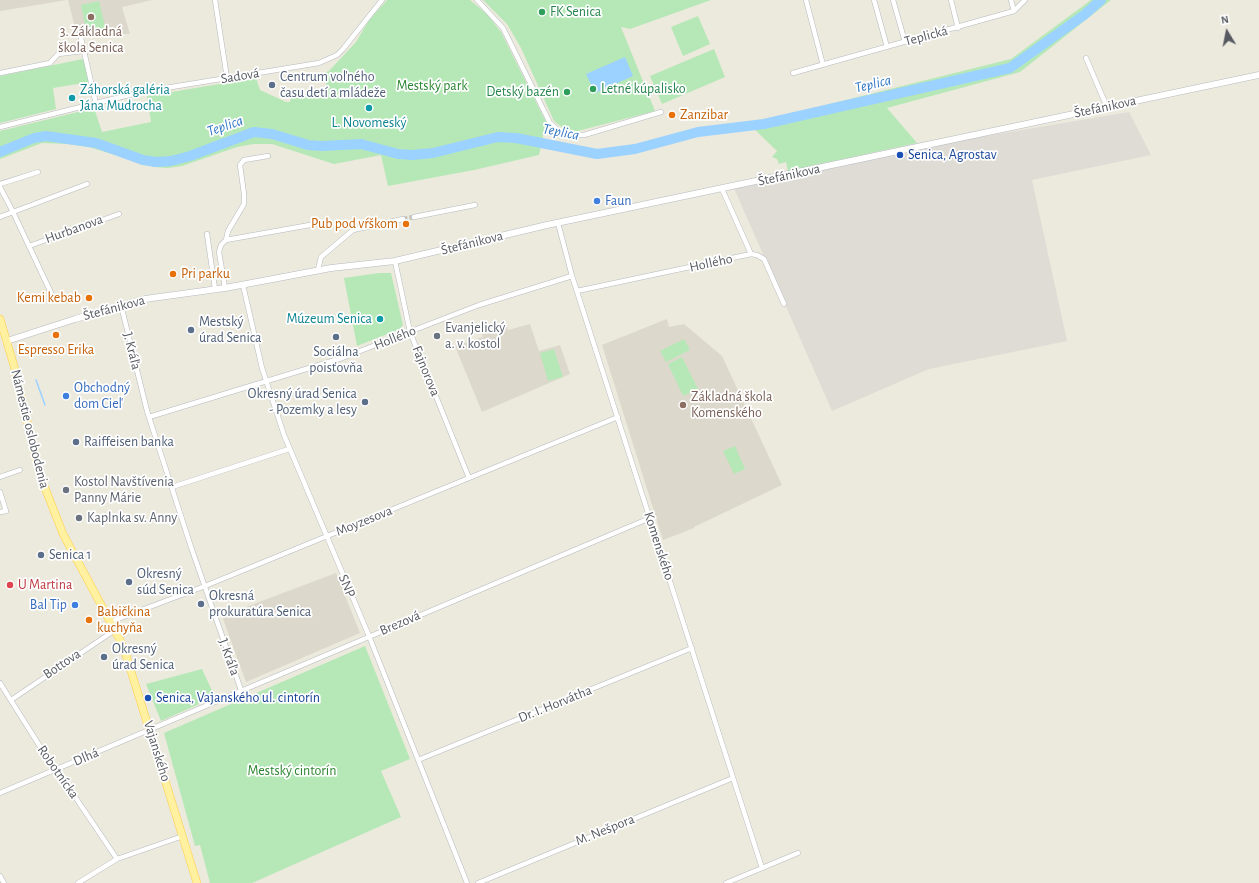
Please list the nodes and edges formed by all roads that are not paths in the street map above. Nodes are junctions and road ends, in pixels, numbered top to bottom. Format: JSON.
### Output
{"nodes":[{"id":1,"x":214,"y":0,"type":"edge"},
{"id":2,"x":382,"y":0,"type":"edge"},
{"id":3,"x":477,"y":0,"type":"edge"},
{"id":4,"x":806,"y":0,"type":"edge"},
{"id":5,"x":874,"y":0,"type":"edge"},
{"id":6,"x":893,"y":0,"type":"edge"},
{"id":7,"x":951,"y":0,"type":"edge"},
{"id":8,"x":1011,"y":0,"type":"edge"},
{"id":9,"x":1024,"y":0,"type":"edge"},
{"id":10,"x":1014,"y":11,"type":"junction"},
{"id":11,"x":958,"y":28,"type":"junction"},
{"id":12,"x":81,"y":38,"type":"dead end"},
{"id":13,"x":905,"y":42,"type":"junction"},
{"id":14,"x":887,"y":47,"type":"junction"},
{"id":15,"x":84,"y":51,"type":"junction"},
{"id":16,"x":1086,"y":58,"type":"dead end"},
{"id":17,"x":823,"y":65,"type":"junction"},
{"id":18,"x":0,"y":73,"type":"edge"},
{"id":19,"x":793,"y":73,"type":"dead end"},
{"id":20,"x":1259,"y":75,"type":"edge"},
{"id":21,"x":227,"y":78,"type":"junction"},
{"id":22,"x":96,"y":104,"type":"junction"},
{"id":23,"x":1107,"y":107,"type":"junction"},
{"id":24,"x":661,"y":112,"type":"dead end"},
{"id":25,"x":0,"y":127,"type":"edge"},
{"id":26,"x":268,"y":156,"type":"dead end"},
{"id":27,"x":38,"y":172,"type":"dead end"},
{"id":28,"x":0,"y":184,"type":"edge"},
{"id":29,"x":87,"y":184,"type":"dead end"},
{"id":30,"x":0,"y":187,"type":"edge"},
{"id":31,"x":722,"y":189,"type":"junction"},
{"id":32,"x":475,"y":205,"type":"dead end"},
{"id":33,"x":13,"y":212,"type":"junction"},
{"id":34,"x":118,"y":214,"type":"dead end"},
{"id":35,"x":0,"y":217,"type":"edge"},
{"id":36,"x":414,"y":217,"type":"tunnel mouth"},
{"id":37,"x":403,"y":219,"type":"tunnel mouth"},
{"id":38,"x":321,"y":223,"type":"dead end"},
{"id":39,"x":558,"y":223,"type":"junction"},
{"id":40,"x":207,"y":234,"type":"dead end"},
{"id":41,"x":226,"y":240,"type":"junction"},
{"id":42,"x":29,"y":246,"type":"junction"},
{"id":43,"x":751,"y":254,"type":"junction"},
{"id":44,"x":395,"y":261,"type":"junction"},
{"id":45,"x":318,"y":270,"type":"junction"},
{"id":46,"x":572,"y":276,"type":"junction"},
{"id":47,"x":243,"y":284,"type":"junction"},
{"id":48,"x":225,"y":288,"type":"junction"},
{"id":49,"x":215,"y":289,"type":"junction"},
{"id":50,"x":577,"y":291,"type":"junction"},
{"id":51,"x":52,"y":295,"type":"dead end"},
{"id":52,"x":784,"y":304,"type":"dead end"},
{"id":53,"x":121,"y":306,"type":"junction"},
{"id":54,"x":0,"y":319,"type":"edge"},
{"id":55,"x":410,"y":332,"type":"junction"},
{"id":56,"x":7,"y":341,"type":"junction"},
{"id":57,"x":266,"y":380,"type":"junction"},
{"id":58,"x":149,"y":417,"type":"junction"},
{"id":59,"x":618,"y":417,"type":"junction"},
{"id":60,"x":290,"y":449,"type":"junction"},
{"id":61,"x":20,"y":470,"type":"dead end"},
{"id":62,"x":0,"y":477,"type":"edge"},
{"id":63,"x":469,"y":478,"type":"junction"},
{"id":64,"x":172,"y":487,"type":"junction"},
{"id":65,"x":0,"y":492,"type":"edge"},
{"id":66,"x":0,"y":512,"type":"edge"},
{"id":67,"x":650,"y":518,"type":"junction"},
{"id":68,"x":326,"y":536,"type":"junction"},
{"id":69,"x":205,"y":586,"type":"junction"},
{"id":70,"x":110,"y":622,"type":"junction"},
{"id":71,"x":115,"y":630,"type":"junction"},
{"id":72,"x":369,"y":636,"type":"junction"},
{"id":73,"x":692,"y":648,"type":"junction"},
{"id":74,"x":0,"y":684,"type":"edge"},
{"id":75,"x":241,"y":690,"type":"junction"},
{"id":76,"x":11,"y":700,"type":"junction"},
{"id":77,"x":150,"y":730,"type":"junction"},
{"id":78,"x":418,"y":760,"type":"junction"},
{"id":79,"x":57,"y":770,"type":"junction"},
{"id":80,"x":733,"y":778,"type":"junction"},
{"id":81,"x":0,"y":793,"type":"edge"},
{"id":82,"x":183,"y":836,"type":"junction"},
{"id":83,"x":798,"y":853,"type":"dead end"},
{"id":84,"x":117,"y":859,"type":"junction"},
{"id":85,"x":762,"y":868,"type":"junction"},
{"id":86,"x":0,"y":876,"type":"edge"},
{"id":87,"x":4,"y":883,"type":"edge"},
{"id":88,"x":78,"y":883,"type":"edge"},
{"id":89,"x":197,"y":883,"type":"edge"},
{"id":90,"x":468,"y":883,"type":"edge"},
{"id":91,"x":478,"y":883,"type":"edge"},
{"id":92,"x":726,"y":883,"type":"edge"}],
"edges":[{"from":1,"to":21,"type":"street"},
{"from":2,"to":21,"type":"street","name":"Sadová"},
{"from":3,"to":24,"type":"street"},
{"from":4,"to":17,"type":"street"},
{"from":5,"to":14,"type":"street"},
{"from":6,"to":13,"type":"street"},
{"from":7,"to":11,"type":"street"},
{"from":8,"to":10,"type":"street"},
{"from":9,"to":10,"type":"street"},
{"from":10,"to":11,"type":"street","name":"Teplická"},
{"from":11,"to":13,"type":"street","name":"Teplická"},
{"from":12,"to":15,"type":"street"},
{"from":13,"to":14,"type":"street","name":"Teplická"},
{"from":14,"to":17,"type":"street","name":"Teplická"},
{"from":15,"to":18,"type":"street"},
{"from":15,"to":22,"type":"street"},
{"from":16,"to":23,"type":"street"},
{"from":17,"to":19,"type":"street","name":"Teplická"},
{"from":20,"to":23,"type":"street","name":"Štefánikova"},
{"from":21,"to":22,"type":"street","name":"Sadová"},
{"from":22,"to":25,"type":"street","name":"Sadová"},
{"from":23,"to":31,"type":"street","name":"Štefánikova"},
{"from":26,"to":41,"type":"street"},
{"from":27,"to":28,"type":"street"},
{"from":29,"to":33,"type":"street"},
{"from":30,"to":33,"type":"street","name":"Hurbanova"},
{"from":31,"to":39,"type":"street","name":"Štefánikova"},
{"from":31,"to":43,"type":"street","name":"Hollého"},
{"from":32,"to":36,"type":"street"},
{"from":33,"to":35,"type":"street"},
{"from":33,"to":42,"type":"street","name":"Hurbanova"},
{"from":34,"to":42,"type":"street","name":"Hurbanova"},
{"from":37,"to":45,"type":"street"},
{"from":38,"to":41,"type":"street"},
{"from":39,"to":44,"type":"street","name":"Štefánikova"},
{"from":39,"to":46,"type":"street","name":"Komenského"},
{"from":40,"to":49,"type":"street"},
{"from":41,"to":48,"type":"street"},
{"from":42,"to":51,"type":"street","name":"Hurbanova"},
{"from":43,"to":50,"type":"street","name":"Hollého"},
{"from":43,"to":52,"type":"street","name":"Hollého"},
{"from":44,"to":45,"type":"street","name":"Štefánikova"},
{"from":44,"to":55,"type":"street","name":"Fajnorova"},
{"from":45,"to":47,"type":"street","name":"Štefánikova"},
{"from":46,"to":50,"type":"street","name":"Komenského"},
{"from":46,"to":55,"type":"street","name":"Hollého"},
{"from":47,"to":48,"type":"street","name":"Štefánikova"},
{"from":47,"to":57,"type":"street","name":"SNP"},
{"from":48,"to":49,"type":"street","name":"Štefánikova"},
{"from":49,"to":53,"type":"street","name":"Štefánikova"},
{"from":50,"to":59,"type":"street","name":"Komenského"},
{"from":53,"to":56,"type":"street","name":"Štefánikova"},
{"from":53,"to":58,"type":"street","name":"J. Kráľa"},
{"from":54,"to":56,"type":"main road"},
{"from":55,"to":57,"type":"street","name":"Hollého"},
{"from":55,"to":63,"type":"street","name":"Fajnorova"},
{"from":56,"to":70,"type":"main road","name":"Námestie oslobodenia"},
{"from":57,"to":58,"type":"street","name":"Hollého"},
{"from":57,"to":60,"type":"street","name":"SNP"},
{"from":58,"to":64,"type":"street","name":"J. Kráľa"},
{"from":59,"to":63,"type":"street","name":"Moyzesova"},
{"from":59,"to":67,"type":"street","name":"Komenského"},
{"from":60,"to":64,"type":"street"},
{"from":60,"to":68,"type":"street","name":"SNP"},
{"from":61,"to":62,"type":"street","name":"Námestie oslobodenia"},
{"from":63,"to":68,"type":"street","name":"Moyzesova"},
{"from":64,"to":69,"type":"street","name":"J. Kráľa"},
{"from":65,"to":66,"type":"street"},
{"from":67,"to":72,"type":"street","name":"Brezová"},
{"from":67,"to":73,"type":"street","name":"Komenského"},
{"from":68,"to":69,"type":"street","name":"Moyzesova"},
{"from":68,"to":72,"type":"street","name":"SNP"},
{"from":69,"to":70,"type":"street","name":"Moyzesova"},
{"from":69,"to":75,"type":"street","name":"J. Kráľa"},
{"from":70,"to":71,"type":"main road","name":"Vajanského"},
{"from":71,"to":76,"type":"street","name":"Bottova"},
{"from":71,"to":77,"type":"main road","name":"Vajanského"},
{"from":72,"to":75,"type":"street","name":"Brezová"},
{"from":72,"to":78,"type":"street","name":"SNP"},
{"from":73,"to":78,"type":"street","name":"Dr. I. Horvátha"},
{"from":73,"to":80,"type":"street","name":"Komenského"},
{"from":74,"to":76,"type":"street","name":"Robotnícka"},
{"from":75,"to":77,"type":"street","name":"Brezová"},
{"from":76,"to":79,"type":"street","name":"Robotnícka"},
{"from":77,"to":79,"type":"street","name":"Dlhá"},
{"from":77,"to":82,"type":"main road","name":"Vajanského"},
{"from":78,"to":90,"type":"street","name":"SNP"},
{"from":79,"to":81,"type":"street","name":"Dlhá"},
{"from":79,"to":84,"type":"street","name":"Robotnícka"},
{"from":80,"to":85,"type":"street","name":"Komenského"},
{"from":80,"to":91,"type":"street","name":"M. Nešpora"},
{"from":82,"to":84,"type":"street"},
{"from":82,"to":89,"type":"main road","name":"Vajanského"},
{"from":83,"to":85,"type":"street"},
{"from":84,"to":88,"type":"street"},
{"from":85,"to":92,"type":"street"},
{"from":86,"to":87,"type":"street"}]}
